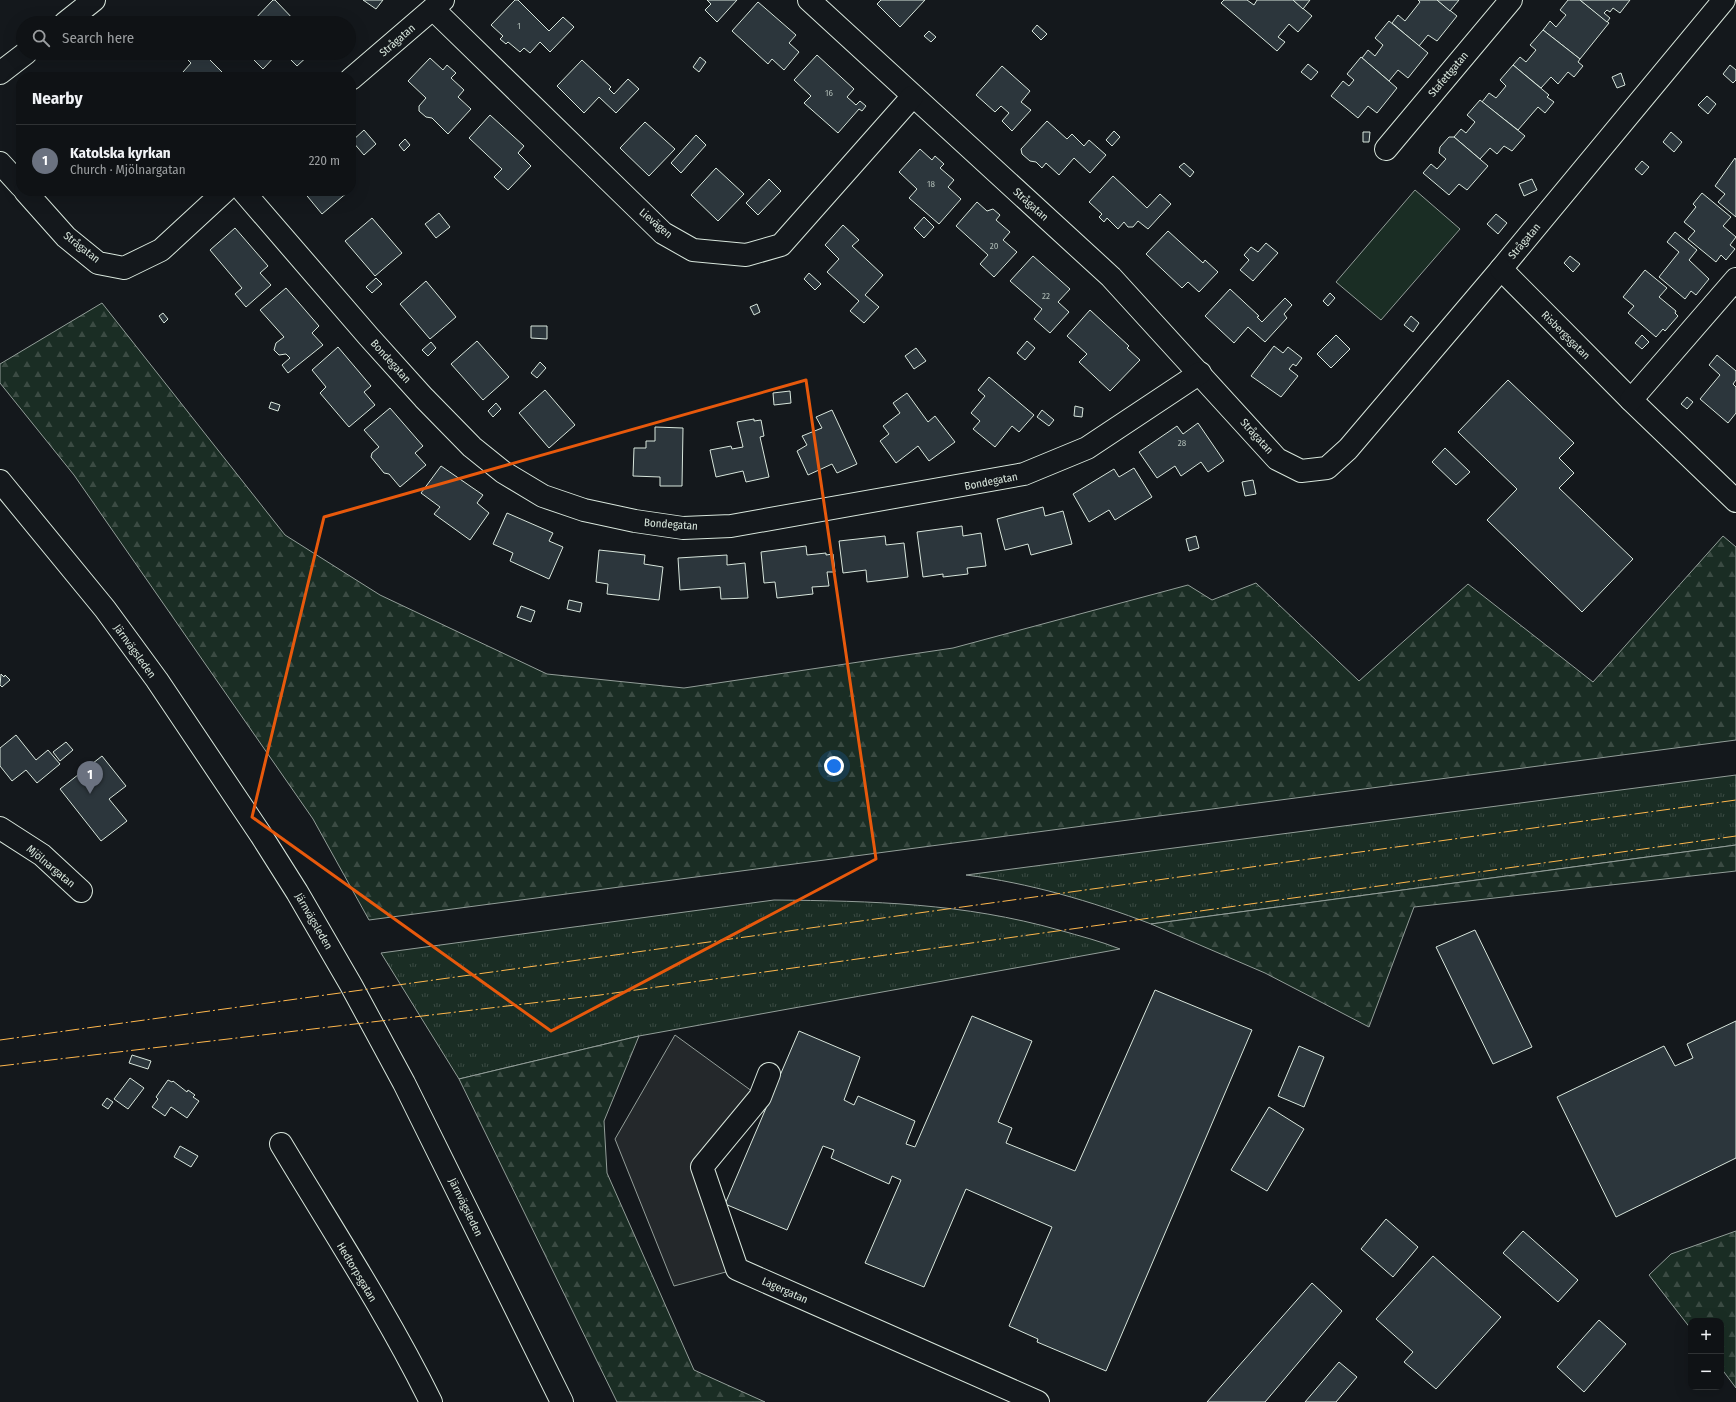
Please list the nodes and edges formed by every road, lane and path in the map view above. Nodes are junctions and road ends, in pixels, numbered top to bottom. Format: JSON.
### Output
{"nodes":[{"id":1,"x":94,"y":0,"type":"edge"},
{"id":2,"x":809,"y":0,"type":"edge"},
{"id":3,"x":1511,"y":0,"type":"edge"},
{"id":4,"x":1724,"y":0,"type":"edge"},
{"id":5,"x":438,"y":4,"type":"edge"},
{"id":6,"x":73,"y":16,"type":"edge"},
{"id":7,"x":17,"y":60,"type":"edge"},
{"id":8,"x":0,"y":73,"type":"edge"},
{"id":9,"x":356,"y":75,"type":"edge"},
{"id":10,"x":912,"y":97,"type":"junction"},
{"id":11,"x":1386,"y":149,"type":"dead end"},
{"id":12,"x":0,"y":162,"type":"edge"},
{"id":13,"x":16,"y":180,"type":"edge"},
{"id":14,"x":29,"y":196,"type":"edge"},
{"id":15,"x":220,"y":196,"type":"edge"},
{"id":16,"x":247,"y":196,"type":"edge"},
{"id":17,"x":1501,"y":269,"type":"junction"},
{"id":18,"x":1736,"y":279,"type":"edge"},
{"id":19,"x":1200,"y":373,"type":"junction"},
{"id":20,"x":1631,"y":400,"type":"junction"},
{"id":21,"x":0,"y":481,"type":"edge"},
{"id":22,"x":1736,"y":501,"type":"edge"},
{"id":23,"x":0,"y":828,"type":"edge"},
{"id":24,"x":81,"y":892,"type":"dead end"},
{"id":25,"x":769,"y":1074,"type":"dead end"},
{"id":26,"x":281,"y":1144,"type":"dead end"},
{"id":27,"x":431,"y":1402,"type":"edge"},
{"id":28,"x":562,"y":1402,"type":"edge"},
{"id":29,"x":1038,"y":1402,"type":"edge"}],
"edges":[{"from":1,"to":6,"type":"street"},
{"from":2,"to":10,"type":"street","name":"Strågatan"},
{"from":3,"to":11,"type":"street","name":"Stafettgatan"},
{"from":4,"to":17,"type":"street","name":"Strågatan"},
{"from":5,"to":9,"type":"street","name":"Strågatan"},
{"from":5,"to":10,"type":"street","name":"Lievägen"},
{"from":7,"to":8,"type":"street"},
{"from":10,"to":19,"type":"street","name":"Strågatan"},
{"from":12,"to":13,"type":"street"},
{"from":14,"to":15,"type":"street","name":"Strågatan"},
{"from":16,"to":19,"type":"street","name":"Bondegatan"},
{"from":17,"to":19,"type":"street","name":"Strågatan"},
{"from":17,"to":20,"type":"street","name":"Risbergsgatan"},
{"from":18,"to":20,"type":"street"},
{"from":20,"to":22,"type":"street","name":"Risbergsgatan"},
{"from":21,"to":28,"type":"street","name":"Järnvägsleden"},
{"from":23,"to":24,"type":"street","name":"Mjölnargatan"},
{"from":25,"to":29,"type":"street","name":"Lagergatan"},
{"from":26,"to":27,"type":"street","name":"Hedtorpsgatan"}]}
